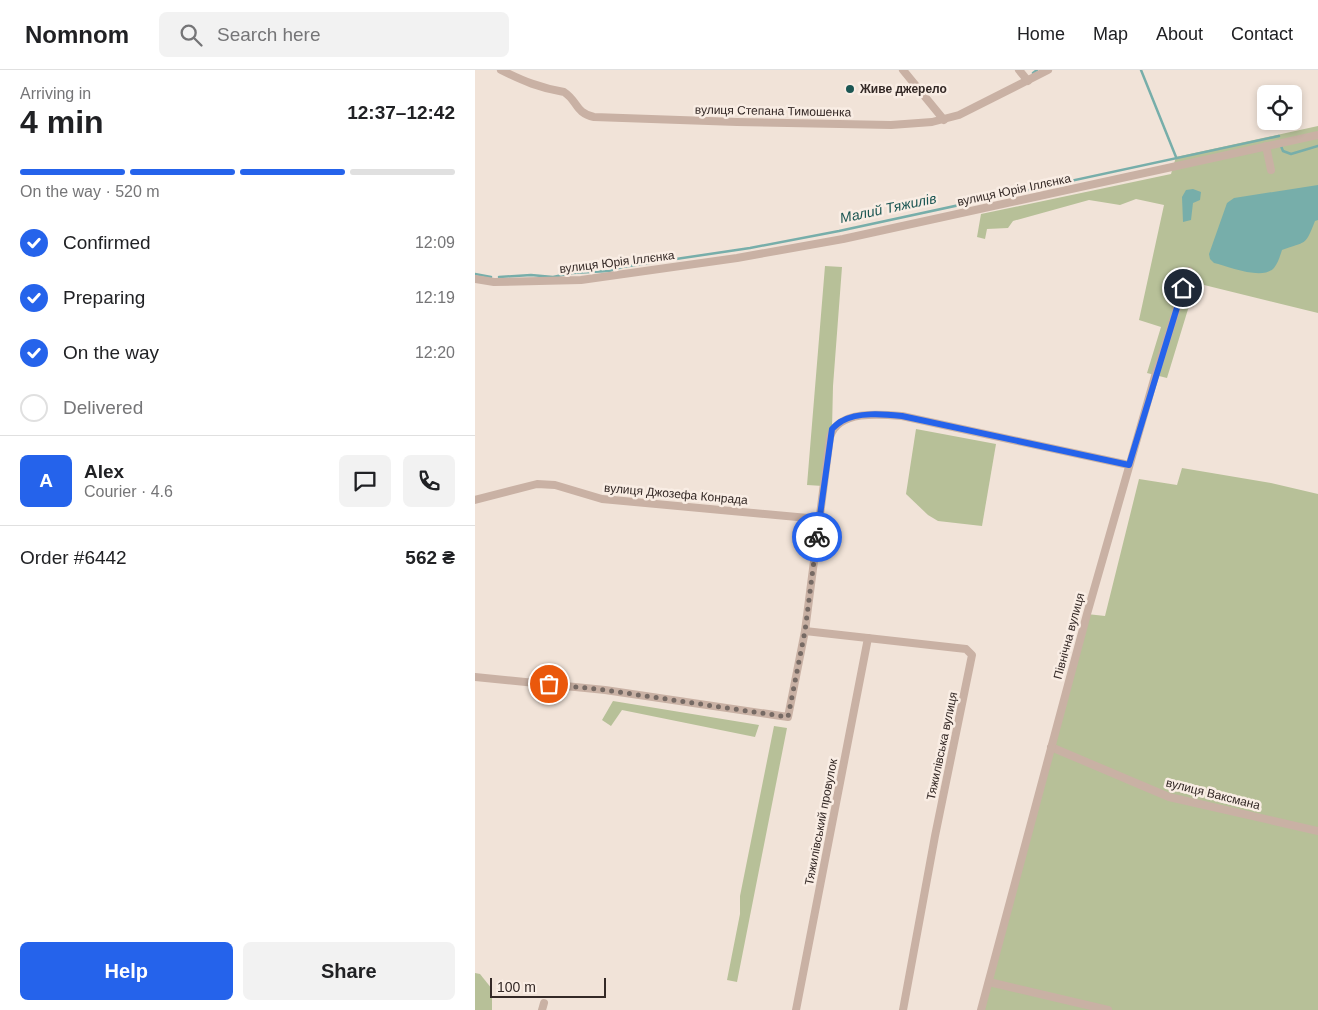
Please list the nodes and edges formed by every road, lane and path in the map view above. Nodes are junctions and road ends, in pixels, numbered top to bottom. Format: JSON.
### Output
{"nodes":[{"id":1,"x":501,"y":70,"type":"edge"},
{"id":2,"x":903,"y":70,"type":"edge"},
{"id":3,"x":1019,"y":70,"type":"edge"},
{"id":4,"x":1048,"y":70,"type":"edge"},
{"id":5,"x":1028,"y":82,"type":"junction"},
{"id":6,"x":944,"y":120,"type":"junction"},
{"id":7,"x":1318,"y":135,"type":"edge"},
{"id":8,"x":1266,"y":146,"type":"junction"},
{"id":9,"x":1271,"y":170,"type":"dead end"},
{"id":10,"x":1189,"y":271,"type":"dead end"},
{"id":11,"x":475,"y":279,"type":"edge"},
{"id":12,"x":1129,"y":465,"type":"junction"},
{"id":13,"x":475,"y":500,"type":"edge"},
{"id":14,"x":819,"y":519,"type":"junction"},
{"id":15,"x":805,"y":631,"type":"junction"},
{"id":16,"x":868,"y":638,"type":"junction"},
{"id":17,"x":475,"y":677,"type":"edge"},
{"id":18,"x":1051,"y":747,"type":"junction"},
{"id":19,"x":1318,"y":830,"type":"edge"},
{"id":20,"x":989,"y":982,"type":"junction"},
{"id":21,"x":796,"y":1010,"type":"edge"},
{"id":22,"x":903,"y":1010,"type":"edge"},
{"id":23,"x":981,"y":1010,"type":"edge"},
{"id":24,"x":1108,"y":1010,"type":"edge"}],
"edges":[{"from":1,"to":6,"type":"street","name":"вулиця Степана Тимошенка"},
{"from":2,"to":6,"type":"street"},
{"from":3,"to":5,"type":"street"},
{"from":4,"to":5,"type":"street","name":"вулиця Степана Тимошенка"},
{"from":5,"to":6,"type":"street","name":"вулиця Степана Тимошенка"},
{"from":7,"to":8,"type":"street","name":"вулиця Юрія Іллєнка"},
{"from":8,"to":9,"type":"street"},
{"from":8,"to":11,"type":"street","name":"вулиця Юрія Іллєнка"},
{"from":10,"to":12,"type":"street","name":"Північна вулиця"},
{"from":12,"to":14,"type":"street"},
{"from":12,"to":18,"type":"street","name":"Північна вулиця"},
{"from":13,"to":14,"type":"street","name":"вулиця Джозефа Конрада"},
{"from":14,"to":15,"type":"street"},
{"from":15,"to":16,"type":"street","name":"Тяжилівська вулиця"},
{"from":15,"to":17,"type":"street"},
{"from":16,"to":21,"type":"street","name":"Тяжилівський провулок"},
{"from":16,"to":22,"type":"street","name":"Тяжилівська вулиця"},
{"from":18,"to":19,"type":"street","name":"вулиця Ваксмана"},
{"from":18,"to":20,"type":"street","name":"Північна вулиця"},
{"from":20,"to":23,"type":"street","name":"Північна вулиця"},
{"from":20,"to":24,"type":"street"}]}
